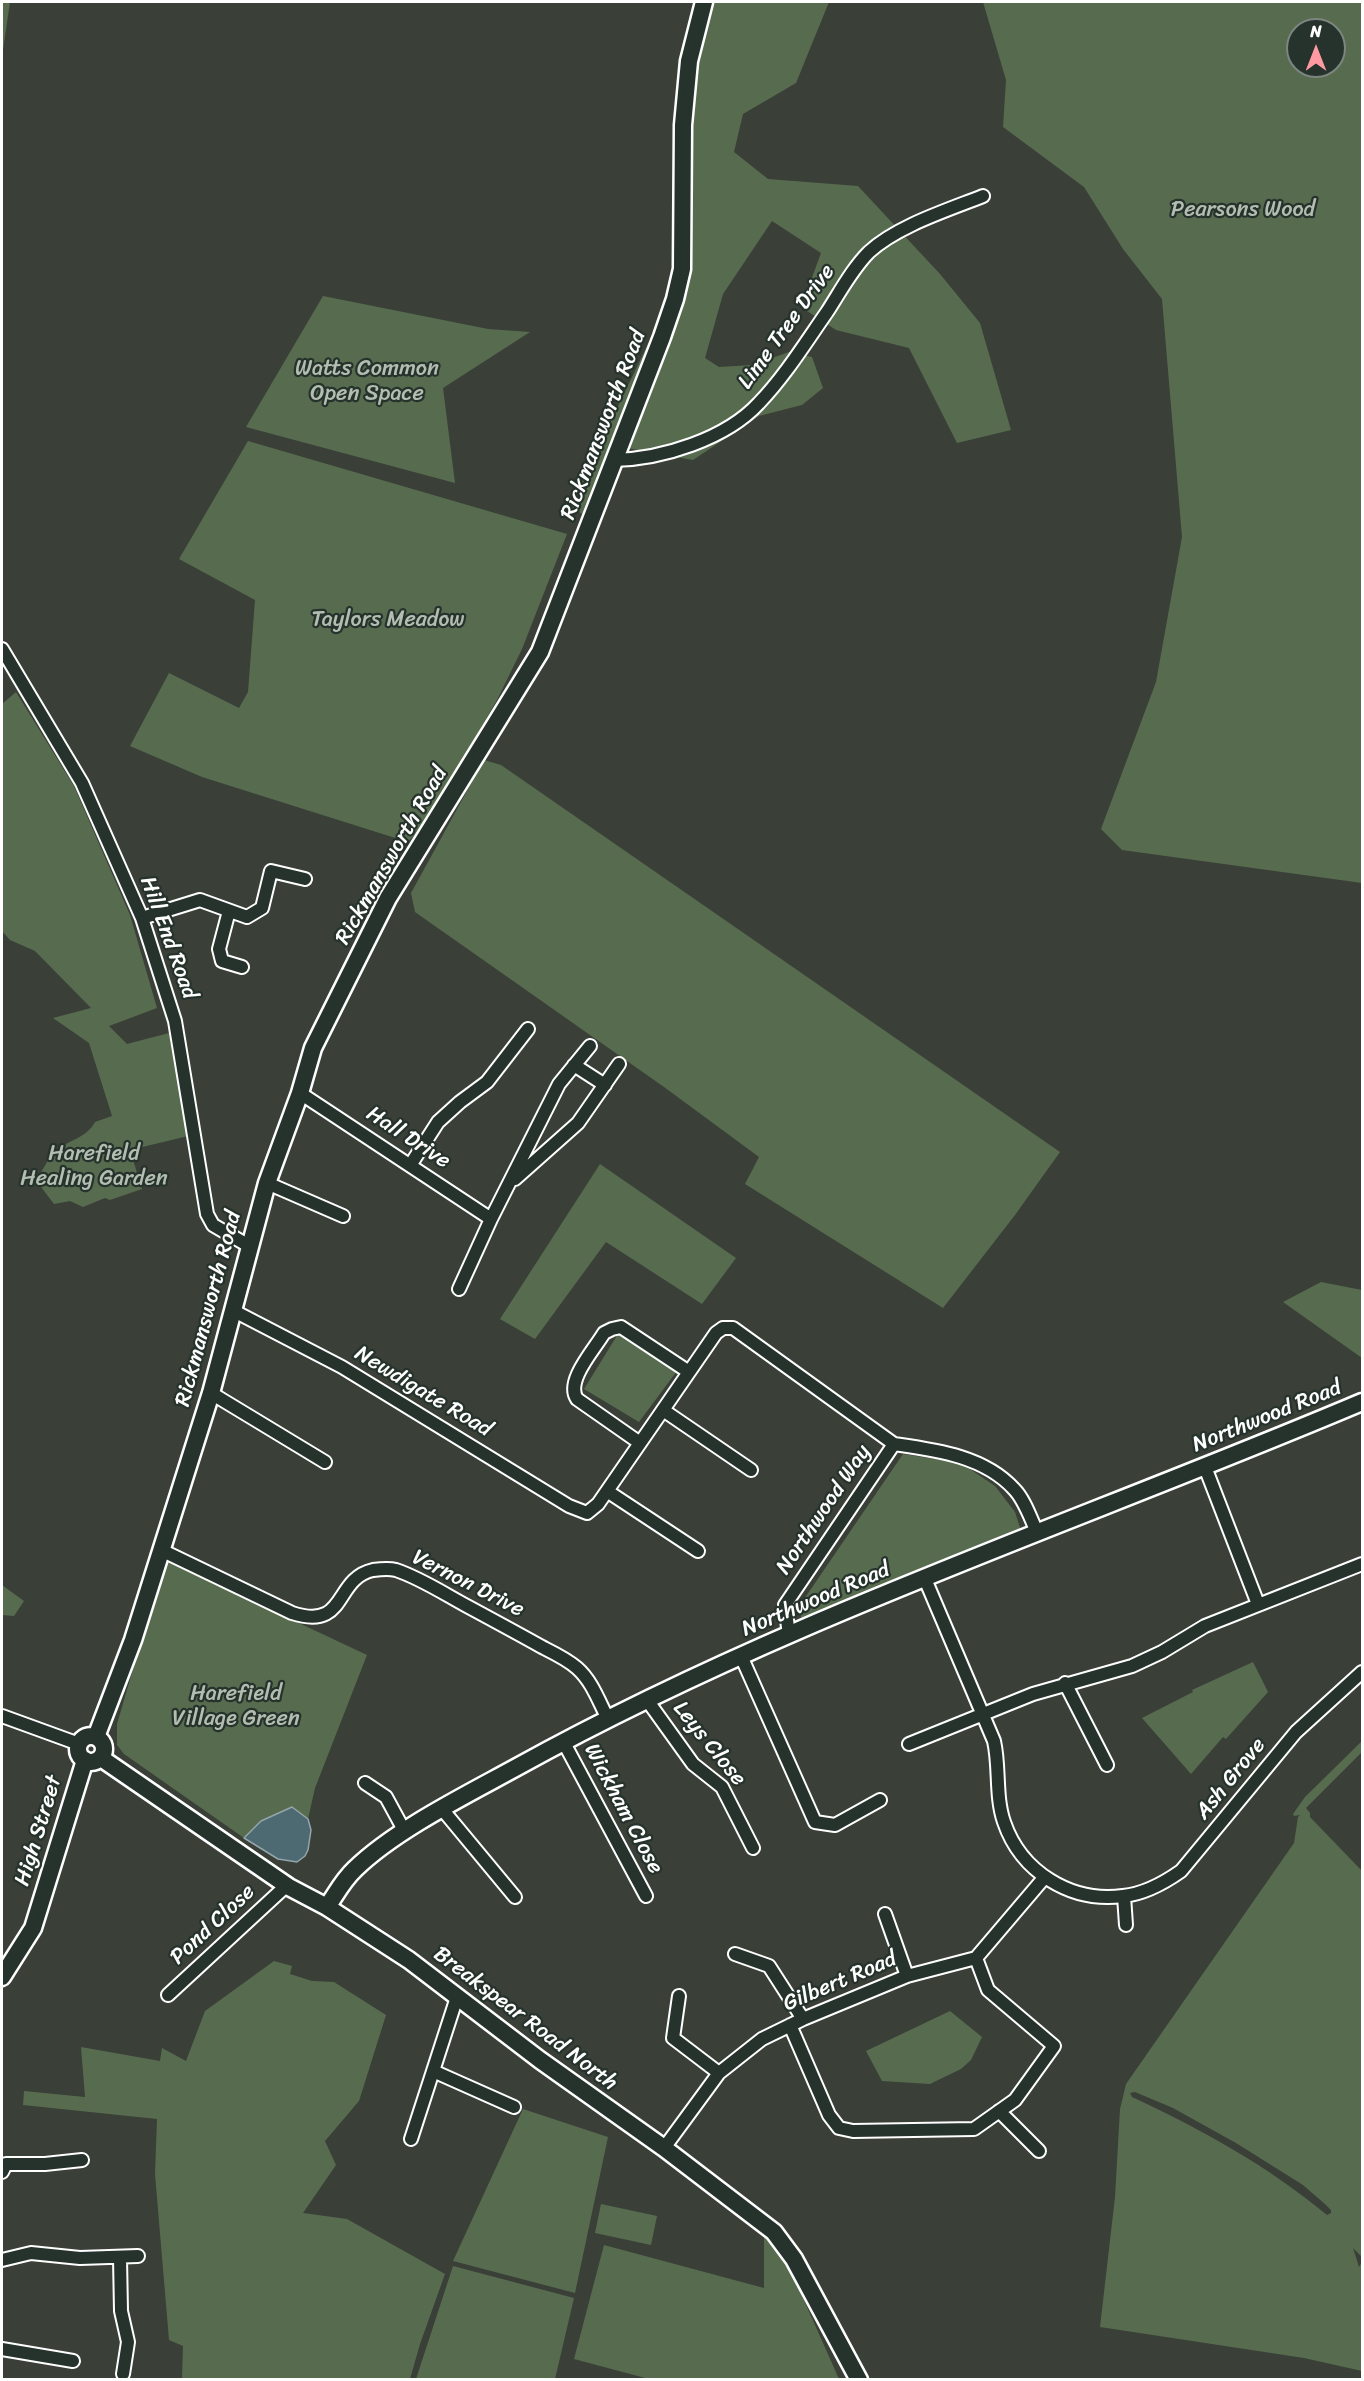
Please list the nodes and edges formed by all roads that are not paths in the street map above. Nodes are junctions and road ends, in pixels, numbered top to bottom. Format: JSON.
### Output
{"nodes":[{"id":1,"x":704,"y":2,"type":"edge"},
{"id":2,"x":983,"y":196,"type":"dead end"},
{"id":3,"x":614,"y":460,"type":"junction"},
{"id":4,"x":2,"y":649,"type":"edge"},
{"id":5,"x":305,"y":879,"type":"dead end"},
{"id":6,"x":229,"y":911,"type":"junction"},
{"id":7,"x":142,"y":918,"type":"junction"},
{"id":8,"x":242,"y":967,"type":"dead end"},
{"id":9,"x":528,"y":1029,"type":"dead end"},
{"id":10,"x":590,"y":1046,"type":"dead end"},
{"id":11,"x":619,"y":1064,"type":"dead end"},
{"id":12,"x":574,"y":1065,"type":"junction"},
{"id":13,"x":605,"y":1085,"type":"junction"},
{"id":14,"x":300,"y":1093,"type":"junction"},
{"id":15,"x":411,"y":1164,"type":"junction"},
{"id":16,"x":267,"y":1183,"type":"junction"},
{"id":17,"x":509,"y":1184,"type":"junction"},
{"id":18,"x":343,"y":1216,"type":"dead end"},
{"id":19,"x":491,"y":1219,"type":"junction"},
{"id":20,"x":249,"y":1246,"type":"junction"},
{"id":21,"x":459,"y":1289,"type":"dead end"},
{"id":22,"x":234,"y":1311,"type":"junction"},
{"id":23,"x":689,"y":1372,"type":"junction"},
{"id":24,"x":211,"y":1393,"type":"junction"},
{"id":25,"x":1362,"y":1402,"type":"edge"},
{"id":26,"x":663,"y":1410,"type":"junction"},
{"id":27,"x":640,"y":1443,"type":"junction"},
{"id":28,"x":894,"y":1444,"type":"junction"},
{"id":29,"x":325,"y":1462,"type":"dead end"},
{"id":30,"x":1204,"y":1467,"type":"junction"},
{"id":31,"x":751,"y":1470,"type":"dead end"},
{"id":32,"x":607,"y":1491,"type":"junction"},
{"id":33,"x":1038,"y":1534,"type":"junction"},
{"id":34,"x":161,"y":1550,"type":"junction"},
{"id":35,"x":698,"y":1551,"type":"dead end"},
{"id":36,"x":1362,"y":1564,"type":"edge"},
{"id":37,"x":925,"y":1579,"type":"junction"},
{"id":38,"x":1258,"y":1604,"type":"junction"},
{"id":39,"x":789,"y":1635,"type":"junction"},
{"id":40,"x":741,"y":1656,"type":"junction"},
{"id":41,"x":1362,"y":1672,"type":"edge"},
{"id":42,"x":1065,"y":1683,"type":"junction"},
{"id":43,"x":647,"y":1700,"type":"junction"},
{"id":44,"x":983,"y":1713,"type":"junction"},
{"id":45,"x":2,"y":1716,"type":"edge"},
{"id":46,"x":608,"y":1719,"type":"junction"},
{"id":47,"x":563,"y":1741,"type":"junction"},
{"id":48,"x":909,"y":1744,"type":"dead end"},
{"id":49,"x":88,"y":1754,"type":"junction"},
{"id":50,"x":1107,"y":1765,"type":"dead end"},
{"id":51,"x":365,"y":1783,"type":"dead end"},
{"id":52,"x":880,"y":1800,"type":"dead end"},
{"id":53,"x":442,"y":1809,"type":"junction"},
{"id":54,"x":405,"y":1832,"type":"junction"},
{"id":55,"x":753,"y":1848,"type":"dead end"},
{"id":56,"x":1044,"y":1878,"type":"junction"},
{"id":57,"x":286,"y":1886,"type":"junction"},
{"id":58,"x":646,"y":1896,"type":"dead end"},
{"id":59,"x":1124,"y":1896,"type":"junction"},
{"id":60,"x":515,"y":1898,"type":"dead end"},
{"id":61,"x":327,"y":1907,"type":"junction"},
{"id":62,"x":885,"y":1914,"type":"dead end"},
{"id":63,"x":1126,"y":1925,"type":"dead end"},
{"id":64,"x":735,"y":1954,"type":"dead end"},
{"id":65,"x":976,"y":1958,"type":"junction"},
{"id":66,"x":907,"y":1976,"type":"junction"},
{"id":67,"x":2,"y":1977,"type":"edge"},
{"id":68,"x":168,"y":1995,"type":"dead end"},
{"id":69,"x":679,"y":1996,"type":"dead end"},
{"id":70,"x":457,"y":1997,"type":"junction"},
{"id":71,"x":803,"y":2019,"type":"junction"},
{"id":72,"x":790,"y":2025,"type":"junction"},
{"id":73,"x":433,"y":2071,"type":"junction"},
{"id":74,"x":719,"y":2073,"type":"junction"},
{"id":75,"x":514,"y":2107,"type":"dead end"},
{"id":76,"x":999,"y":2111,"type":"junction"},
{"id":77,"x":411,"y":2139,"type":"dead end"},
{"id":78,"x":664,"y":2148,"type":"junction"},
{"id":79,"x":1039,"y":2151,"type":"dead end"},
{"id":80,"x":82,"y":2160,"type":"dead end"},
{"id":81,"x":2,"y":2172,"type":"edge"},
{"id":82,"x":138,"y":2256,"type":"dead end"},
{"id":83,"x":2,"y":2257,"type":"edge"},
{"id":84,"x":120,"y":2258,"type":"junction"},
{"id":85,"x":2,"y":2349,"type":"edge"},
{"id":86,"x":73,"y":2361,"type":"dead end"},
{"id":87,"x":123,"y":2374,"type":"dead end"},
{"id":88,"x":859,"y":2379,"type":"edge"}],
"edges":[{"from":1,"to":3,"type":"street","name":"Rickmansworth Road"},
{"from":2,"to":3,"type":"street","name":"Lime Tree Drive"},
{"from":3,"to":14,"type":"street","name":"Rickmansworth Road"},
{"from":4,"to":7,"type":"street","name":"Hill End Road"},
{"from":5,"to":6,"type":"street"},
{"from":6,"to":7,"type":"street"},
{"from":6,"to":8,"type":"street"},
{"from":7,"to":20,"type":"street","name":"Hill End Road"},
{"from":9,"to":15,"type":"street"},
{"from":10,"to":12,"type":"street"},
{"from":11,"to":13,"type":"street"},
{"from":12,"to":13,"type":"street"},
{"from":12,"to":17,"type":"street"},
{"from":13,"to":17,"type":"street"},
{"from":14,"to":15,"type":"street","name":"Hall Drive"},
{"from":14,"to":16,"type":"street","name":"Rickmansworth Road"},
{"from":15,"to":19,"type":"street","name":"Hall Drive"},
{"from":16,"to":18,"type":"street"},
{"from":16,"to":20,"type":"street","name":"Rickmansworth Road"},
{"from":17,"to":19,"type":"street"},
{"from":19,"to":21,"type":"street"},
{"from":20,"to":22,"type":"street","name":"Rickmansworth Road"},
{"from":22,"to":24,"type":"street","name":"Rickmansworth Road"},
{"from":22,"to":32,"type":"street","name":"Newdigate Road"},
{"from":23,"to":26,"type":"street"},
{"from":23,"to":27,"type":"street"},
{"from":23,"to":28,"type":"street"},
{"from":24,"to":29,"type":"street"},
{"from":24,"to":34,"type":"street","name":"Rickmansworth Road"},
{"from":25,"to":30,"type":"street","name":"Northwood Road"},
{"from":26,"to":27,"type":"street"},
{"from":26,"to":31,"type":"street"},
{"from":27,"to":32,"type":"street"},
{"from":28,"to":33,"type":"street","name":"Northwood Way"},
{"from":28,"to":39,"type":"street","name":"Northwood Way"},
{"from":30,"to":33,"type":"street","name":"Northwood Road"},
{"from":30,"to":38,"type":"street"},
{"from":32,"to":35,"type":"street"},
{"from":33,"to":37,"type":"street","name":"Northwood Road"},
{"from":34,"to":46,"type":"street","name":"Vernon Drive"},
{"from":34,"to":49,"type":"street","name":"Rickmansworth Road"},
{"from":36,"to":38,"type":"street"},
{"from":37,"to":39,"type":"street","name":"Northwood Road"},
{"from":37,"to":44,"type":"street","name":"Ash Grove"},
{"from":38,"to":42,"type":"street"},
{"from":39,"to":40,"type":"street","name":"Northwood Road"},
{"from":40,"to":43,"type":"street","name":"Northwood Road"},
{"from":40,"to":52,"type":"street"},
{"from":41,"to":59,"type":"street","name":"Ash Grove"},
{"from":42,"to":44,"type":"street"},
{"from":42,"to":50,"type":"street"},
{"from":43,"to":46,"type":"street","name":"Northwood Road"},
{"from":43,"to":55,"type":"street","name":"Leys Close"},
{"from":44,"to":48,"type":"street"},
{"from":44,"to":56,"type":"street","name":"Ash Grove"},
{"from":45,"to":49,"type":"street"},
{"from":46,"to":47,"type":"street","name":"Northwood Road"},
{"from":47,"to":53,"type":"street","name":"Northwood Road"},
{"from":47,"to":58,"type":"street","name":"Wickham Close"},
{"from":49,"to":57,"type":"street","name":"Breakspear Road North"},
{"from":49,"to":67,"type":"street","name":"High Street"},
{"from":51,"to":54,"type":"street"},
{"from":53,"to":54,"type":"street","name":"Northwood Road"},
{"from":53,"to":60,"type":"street"},
{"from":54,"to":61,"type":"street","name":"Northwood Road"},
{"from":56,"to":59,"type":"street","name":"Ash Grove"},
{"from":56,"to":65,"type":"street"},
{"from":57,"to":61,"type":"street","name":"Breakspear Road North"},
{"from":57,"to":68,"type":"street","name":"Pond Close"},
{"from":59,"to":63,"type":"street"},
{"from":61,"to":70,"type":"street","name":"Breakspear Road North"},
{"from":62,"to":66,"type":"street"},
{"from":64,"to":71,"type":"street"},
{"from":65,"to":66,"type":"street","name":"Gilbert Road"},
{"from":65,"to":76,"type":"street"},
{"from":66,"to":71,"type":"street","name":"Gilbert Road"},
{"from":69,"to":74,"type":"street"},
{"from":70,"to":73,"type":"street"},
{"from":70,"to":78,"type":"street","name":"Breakspear Road North"},
{"from":71,"to":72,"type":"street","name":"Gilbert Road"},
{"from":72,"to":74,"type":"street","name":"Gilbert Road"},
{"from":72,"to":76,"type":"street"},
{"from":73,"to":75,"type":"street"},
{"from":73,"to":77,"type":"street"},
{"from":74,"to":78,"type":"street","name":"Gilbert Road"},
{"from":76,"to":79,"type":"street"},
{"from":78,"to":88,"type":"street","name":"Breakspear Road North"},
{"from":80,"to":81,"type":"street"},
{"from":82,"to":84,"type":"street"},
{"from":83,"to":84,"type":"street"},
{"from":84,"to":87,"type":"street"},
{"from":85,"to":86,"type":"street"}]}
